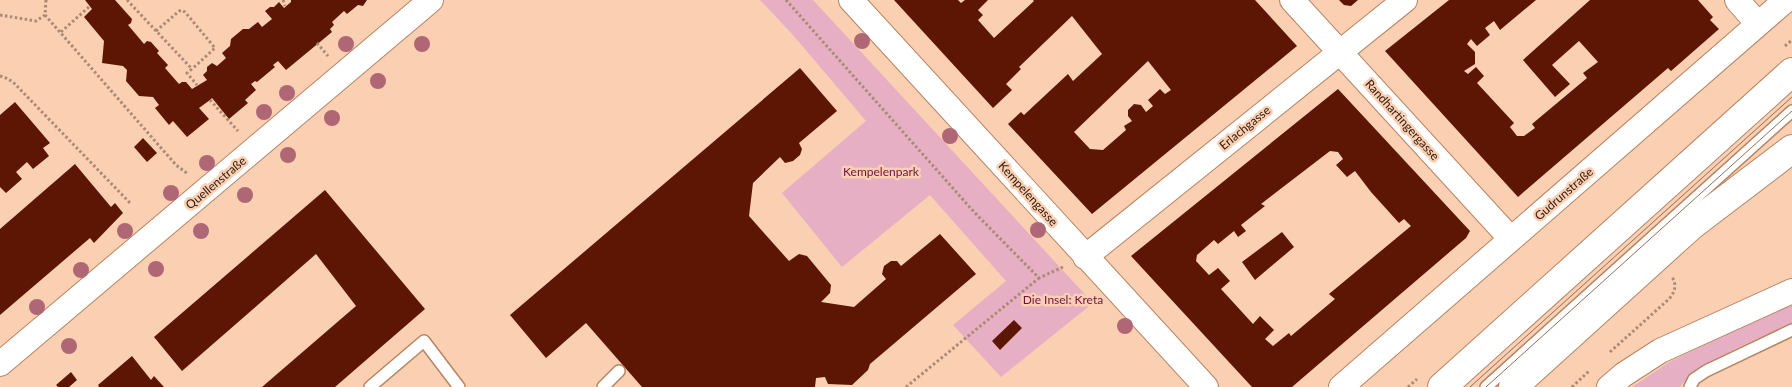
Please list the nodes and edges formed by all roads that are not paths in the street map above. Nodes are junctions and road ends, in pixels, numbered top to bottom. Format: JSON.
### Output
{"nodes":[{"id":1,"x":432,"y":0,"type":"edge"},
{"id":2,"x":850,"y":0,"type":"edge"},
{"id":3,"x":1292,"y":0,"type":"edge"},
{"id":4,"x":1405,"y":0,"type":"edge"},
{"id":5,"x":1737,"y":0,"type":"edge"},
{"id":6,"x":1786,"y":0,"type":"edge"},
{"id":7,"x":1758,"y":24,"type":"junction"},
{"id":8,"x":1340,"y":52,"type":"junction"},
{"id":9,"x":1792,"y":72,"type":"edge"},
{"id":10,"x":1792,"y":111,"type":"edge"},
{"id":11,"x":1792,"y":149,"type":"edge"},
{"id":12,"x":1511,"y":239,"type":"junction"},
{"id":13,"x":1085,"y":257,"type":"junction"},
{"id":14,"x":1792,"y":291,"type":"edge"},
{"id":15,"x":1792,"y":330,"type":"edge"},
{"id":16,"x":0,"y":364,"type":"edge"},
{"id":17,"x":619,"y":371,"type":"dead end"},
{"id":18,"x":370,"y":387,"type":"edge"},
{"id":19,"x":459,"y":387,"type":"edge"},
{"id":20,"x":603,"y":387,"type":"edge"},
{"id":21,"x":1206,"y":387,"type":"edge"},
{"id":22,"x":1341,"y":387,"type":"edge"},
{"id":23,"x":1442,"y":387,"type":"edge"},
{"id":24,"x":1486,"y":387,"type":"edge"},
{"id":25,"x":1513,"y":387,"type":"edge"},
{"id":26,"x":1609,"y":387,"type":"edge"},
{"id":27,"x":1690,"y":387,"type":"edge"}],
"edges":[{"from":1,"to":16,"type":"street","name":"Quellenstraße"},
{"from":2,"to":13,"type":"street","name":"Kempelengasse"},
{"from":3,"to":8,"type":"street","name":"Randhartingergasse"},
{"from":4,"to":8,"type":"street","name":"Erlachgasse"},
{"from":5,"to":7,"type":"street"},
{"from":6,"to":7,"type":"street","name":"Gudrunstraße"},
{"from":7,"to":12,"type":"street","name":"Gudrunstraße"},
{"from":8,"to":12,"type":"street","name":"Randhartingergasse"},
{"from":8,"to":13,"type":"street","name":"Erlachgasse"},
{"from":9,"to":23,"type":"main road"},
{"from":10,"to":24,"type":"lane"},
{"from":11,"to":25,"type":"main road"},
{"from":12,"to":22,"type":"street","name":"Gudrunstraße"},
{"from":13,"to":21,"type":"street","name":"Kempelengasse"},
{"from":14,"to":26,"type":"street"},
{"from":15,"to":27,"type":"lane"},
{"from":17,"to":20,"type":"lane"},
{"from":18,"to":19,"type":"lane"}]}
